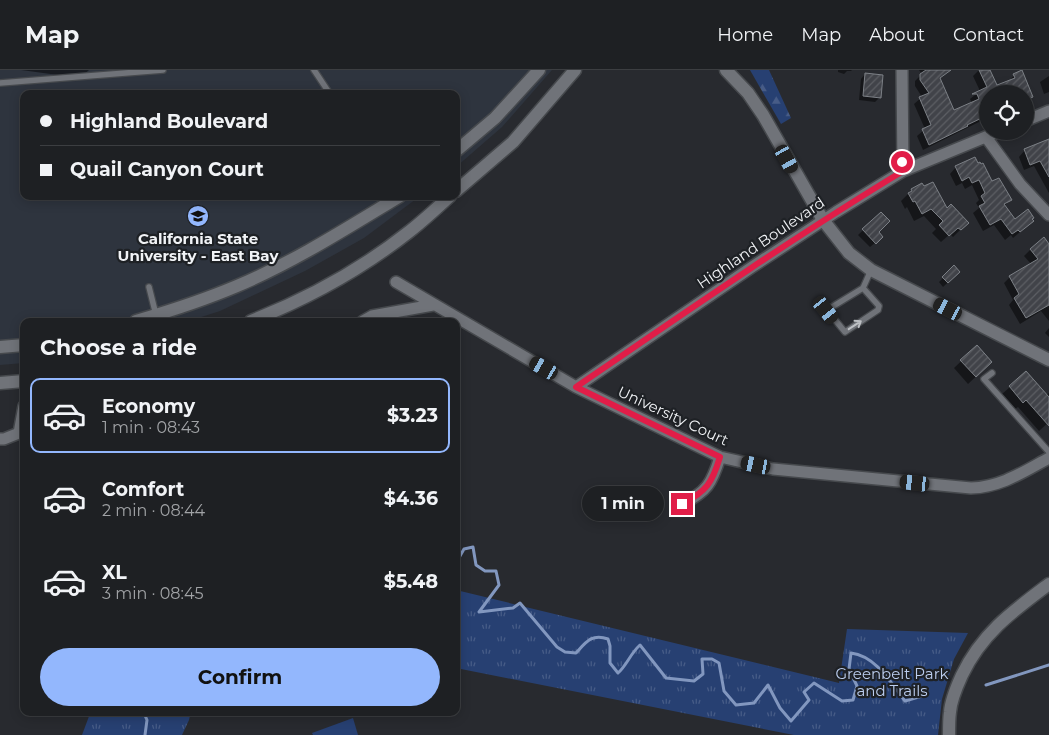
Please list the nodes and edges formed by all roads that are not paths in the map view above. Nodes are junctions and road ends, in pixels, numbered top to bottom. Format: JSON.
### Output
{"nodes":[{"id":1,"x":163,"y":70,"type":"edge"},
{"id":2,"x":314,"y":70,"type":"edge"},
{"id":3,"x":538,"y":70,"type":"edge"},
{"id":4,"x":575,"y":70,"type":"edge"},
{"id":5,"x":726,"y":70,"type":"edge"},
{"id":6,"x":902,"y":70,"type":"edge"},
{"id":7,"x":125,"y":72,"type":"edge"},
{"id":8,"x":0,"y":83,"type":"edge"},
{"id":9,"x":327,"y":90,"type":"edge"},
{"id":10,"x":1049,"y":111,"type":"edge"},
{"id":11,"x":1034,"y":117,"type":"edge"},
{"id":12,"x":979,"y":140,"type":"edge"},
{"id":13,"x":988,"y":140,"type":"edge"},
{"id":14,"x":460,"y":148,"type":"edge"},
{"id":15,"x":903,"y":171,"type":"junction"},
{"id":16,"x":460,"y":188,"type":"edge"},
{"id":17,"x":393,"y":200,"type":"edge"},
{"id":18,"x":445,"y":200,"type":"edge"},
{"id":19,"x":1049,"y":215,"type":"edge"},
{"id":20,"x":823,"y":220,"type":"junction"},
{"id":21,"x":871,"y":270,"type":"junction"},
{"id":22,"x":396,"y":282,"type":"dead end"},
{"id":23,"x":150,"y":287,"type":"dead end"},
{"id":24,"x":863,"y":288,"type":"junction"},
{"id":25,"x":433,"y":304,"type":"junction"},
{"id":26,"x":156,"y":315,"type":"junction"},
{"id":27,"x":146,"y":318,"type":"edge"},
{"id":28,"x":258,"y":318,"type":"edge"},
{"id":29,"x":368,"y":318,"type":"edge"},
{"id":30,"x":457,"y":318,"type":"edge"},
{"id":31,"x":460,"y":320,"type":"edge"},
{"id":32,"x":20,"y":346,"type":"edge"},
{"id":33,"x":0,"y":348,"type":"edge"},
{"id":34,"x":1049,"y":360,"type":"edge"},
{"id":35,"x":992,"y":373,"type":"dead end"},
{"id":36,"x":20,"y":381,"type":"edge"},
{"id":37,"x":0,"y":383,"type":"edge"},
{"id":38,"x":576,"y":387,"type":"junction"},
{"id":39,"x":20,"y":428,"type":"edge"},
{"id":40,"x":0,"y":439,"type":"edge"},
{"id":41,"x":1049,"y":452,"type":"edge"},
{"id":42,"x":720,"y":457,"type":"junction"},
{"id":43,"x":1049,"y":458,"type":"edge"},
{"id":44,"x":682,"y":504,"type":"dead end"},
{"id":45,"x":1049,"y":584,"type":"edge"},
{"id":46,"x":949,"y":735,"type":"edge"}],
"edges":[{"from":1,"to":7,"type":"lane"},
{"from":2,"to":9,"type":"lane"},
{"from":3,"to":14,"type":"street"},
{"from":4,"to":16,"type":"street"},
{"from":5,"to":20,"type":"street"},
{"from":6,"to":15,"type":"street"},
{"from":7,"to":8,"type":"lane"},
{"from":10,"to":11,"type":"street"},
{"from":12,"to":15,"type":"street","name":"Highland Boulevard"},
{"from":13,"to":19,"type":"street"},
{"from":15,"to":20,"type":"street","name":"Highland Boulevard"},
{"from":17,"to":26,"type":"street"},
{"from":18,"to":28,"type":"street"},
{"from":20,"to":21,"type":"street"},
{"from":20,"to":38,"type":"street","name":"Highland Boulevard"},
{"from":21,"to":24,"type":"lane"},
{"from":21,"to":34,"type":"street"},
{"from":22,"to":25,"type":"street","name":"University Court"},
{"from":23,"to":26,"type":"lane"},
{"from":24,"to":24,"type":"lane","one_way":true},
{"from":25,"to":29,"type":"street"},
{"from":25,"to":30,"type":"street","name":"University Court"},
{"from":26,"to":27,"type":"street"},
{"from":31,"to":38,"type":"street","name":"University Court"},
{"from":32,"to":33,"type":"street"},
{"from":35,"to":41,"type":"lane"},
{"from":36,"to":37,"type":"street"},
{"from":38,"to":42,"type":"street","name":"University Court"},
{"from":39,"to":40,"type":"street"},
{"from":42,"to":43,"type":"street","name":"University Court"},
{"from":42,"to":44,"type":"street"},
{"from":45,"to":46,"type":"street"}]}
